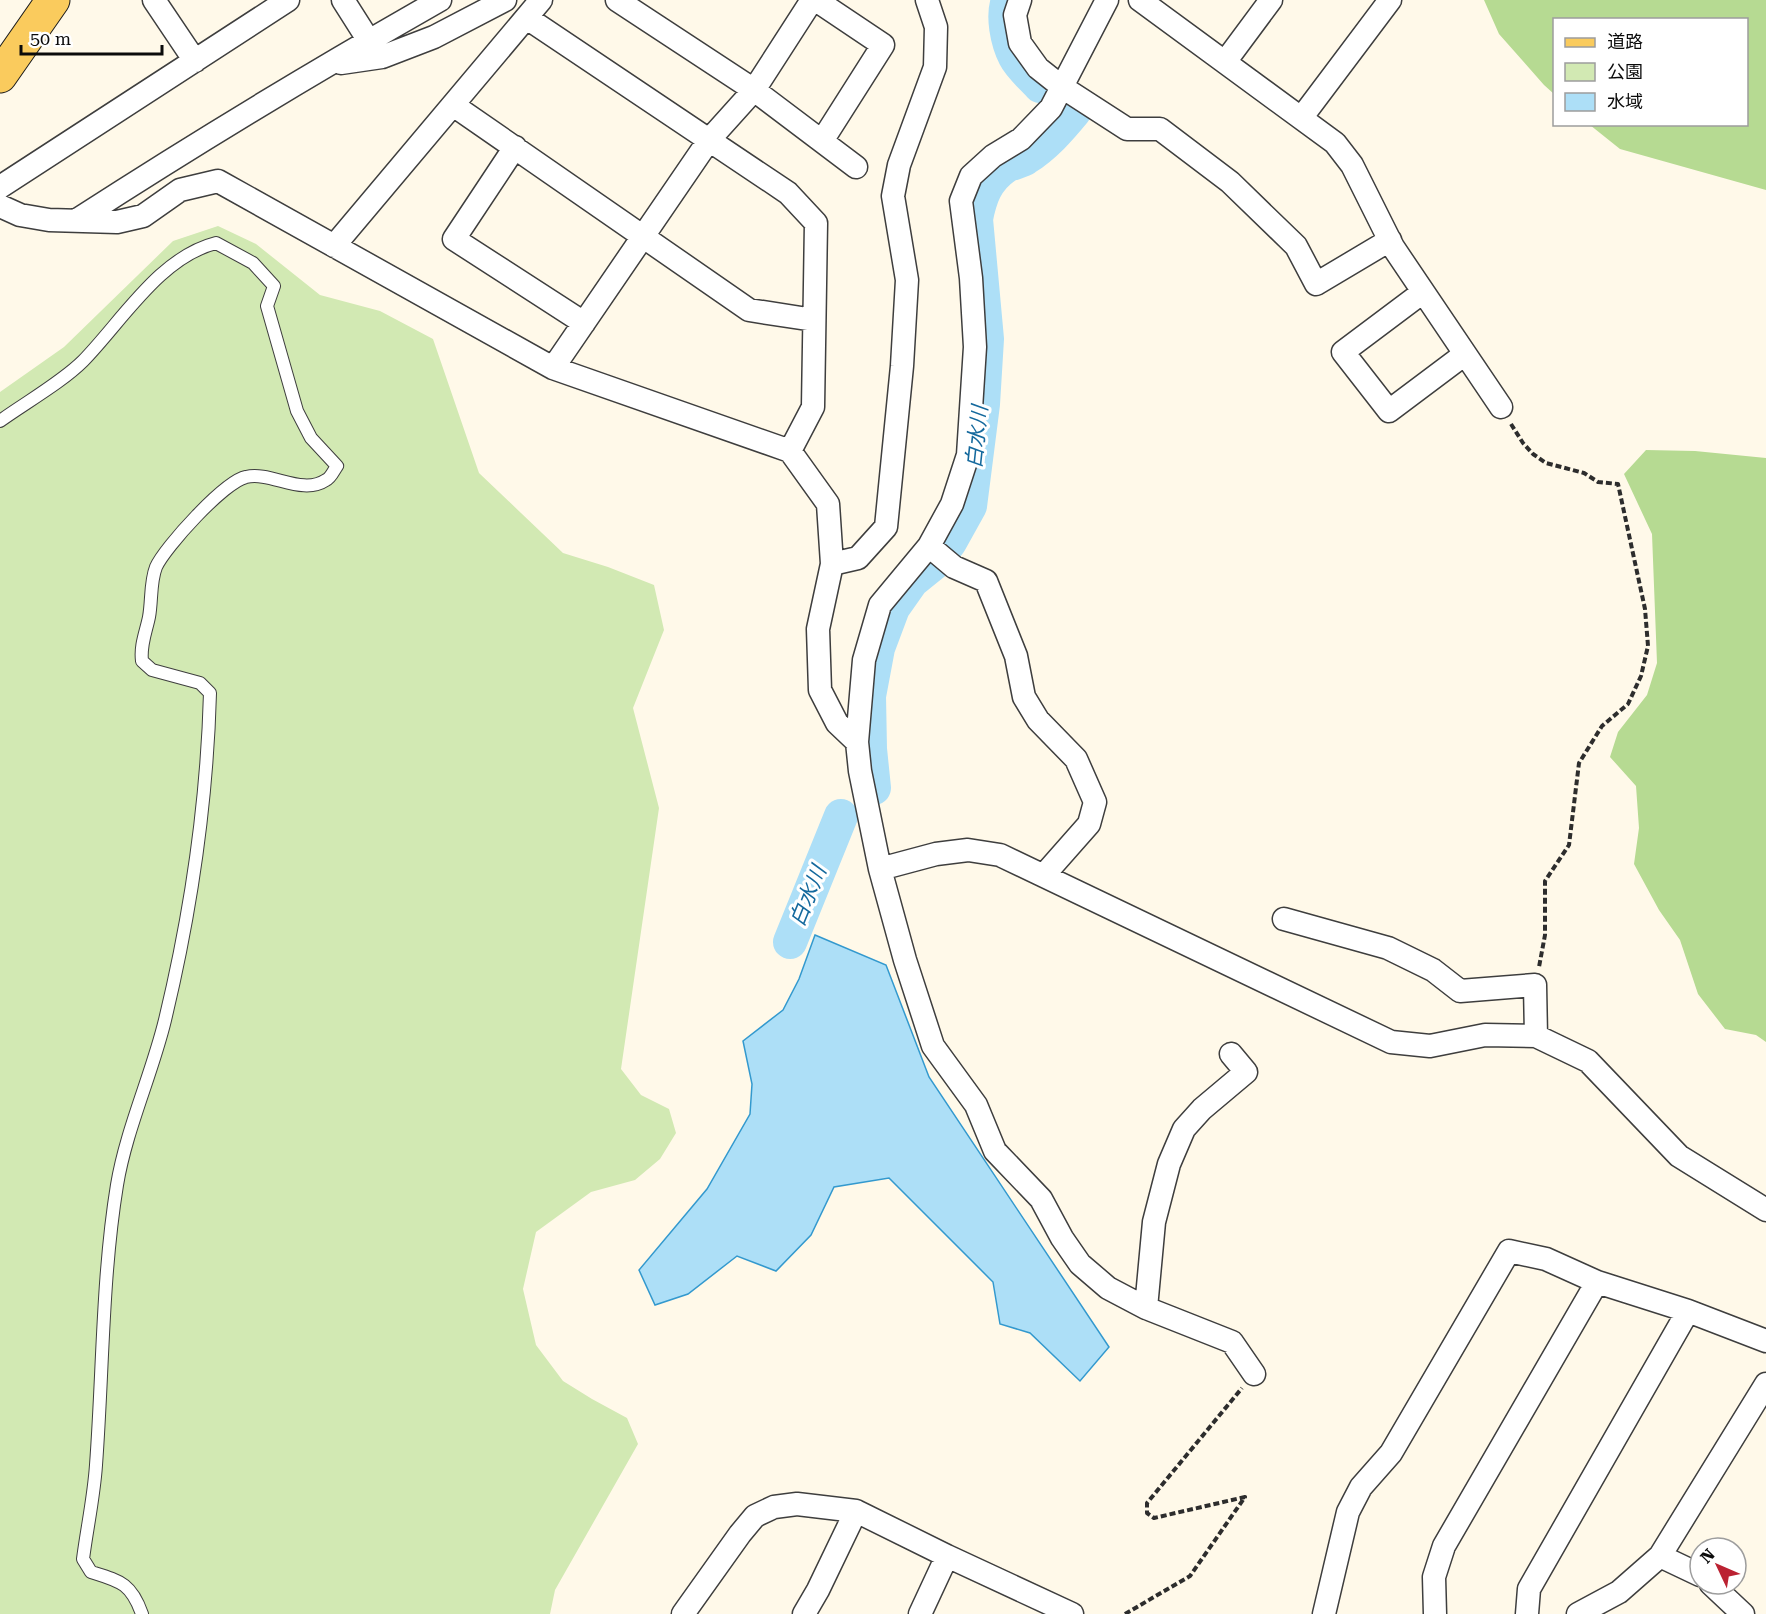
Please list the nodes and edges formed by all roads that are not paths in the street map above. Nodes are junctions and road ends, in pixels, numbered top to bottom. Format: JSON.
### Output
{"nodes":[{"id":1,"x":53,"y":0,"type":"edge"},
{"id":2,"x":154,"y":0,"type":"edge"},
{"id":3,"x":288,"y":0,"type":"edge"},
{"id":4,"x":343,"y":0,"type":"edge"},
{"id":5,"x":440,"y":0,"type":"edge"},
{"id":6,"x":506,"y":0,"type":"edge"},
{"id":7,"x":541,"y":0,"type":"edge"},
{"id":8,"x":617,"y":0,"type":"edge"},
{"id":9,"x":814,"y":0,"type":"edge"},
{"id":10,"x":927,"y":0,"type":"edge"},
{"id":11,"x":1020,"y":0,"type":"edge"},
{"id":12,"x":1107,"y":0,"type":"edge"},
{"id":13,"x":1271,"y":0,"type":"edge"},
{"id":14,"x":1390,"y":0,"type":"edge"},
{"id":15,"x":1145,"y":1,"type":"edge"},
{"id":16,"x":527,"y":18,"type":"junction"},
{"id":17,"x":369,"y":41,"type":"junction"},
{"id":18,"x":195,"y":61,"type":"junction"},
{"id":19,"x":1225,"y":62,"type":"junction"},
{"id":20,"x":327,"y":64,"type":"junction"},
{"id":21,"x":0,"y":76,"type":"edge"},
{"id":22,"x":1062,"y":87,"type":"junction"},
{"id":23,"x":754,"y":90,"type":"junction"},
{"id":24,"x":453,"y":105,"type":"junction"},
{"id":25,"x":1302,"y":117,"type":"junction"},
{"id":26,"x":709,"y":140,"type":"junction"},
{"id":27,"x":822,"y":141,"type":"junction"},
{"id":28,"x":515,"y":147,"type":"junction"},
{"id":29,"x":856,"y":167,"type":"dead end"},
{"id":30,"x":0,"y":187,"type":"edge"},
{"id":31,"x":0,"y":206,"type":"edge"},
{"id":32,"x":77,"y":220,"type":"junction"},
{"id":33,"x":643,"y":236,"type":"junction"},
{"id":34,"x":1390,"y":240,"type":"junction"},
{"id":35,"x":334,"y":246,"type":"junction"},
{"id":36,"x":1423,"y":292,"type":"junction"},
{"id":37,"x":814,"y":320,"type":"junction"},
{"id":38,"x":584,"y":323,"type":"junction"},
{"id":39,"x":1465,"y":354,"type":"junction"},
{"id":40,"x":553,"y":368,"type":"junction"},
{"id":41,"x":1501,"y":407,"type":"road end"},
{"id":42,"x":0,"y":421,"type":"edge"},
{"id":43,"x":790,"y":451,"type":"junction"},
{"id":44,"x":929,"y":546,"type":"junction"},
{"id":45,"x":832,"y":564,"type":"junction"},
{"id":46,"x":857,"y":742,"type":"junction"},
{"id":47,"x":880,"y":869,"type":"junction"},
{"id":48,"x":1044,"y":875,"type":"junction"},
{"id":49,"x":1284,"y":920,"type":"dead end"},
{"id":50,"x":1536,"y":1036,"type":"junction"},
{"id":51,"x":1231,"y":1054,"type":"dead end"},
{"id":52,"x":1766,"y":1210,"type":"edge"},
{"id":53,"x":1597,"y":1282,"type":"junction"},
{"id":54,"x":1146,"y":1308,"type":"junction"},
{"id":55,"x":1688,"y":1311,"type":"junction"},
{"id":56,"x":1766,"y":1341,"type":"edge"},
{"id":57,"x":1254,"y":1374,"type":"road end"},
{"id":58,"x":1766,"y":1384,"type":"edge"},
{"id":59,"x":856,"y":1511,"type":"junction"},
{"id":60,"x":946,"y":1556,"type":"junction"},
{"id":61,"x":1660,"y":1556,"type":"junction"},
{"id":62,"x":1688,"y":1569,"type":"edge"},
{"id":63,"x":1724,"y":1596,"type":"edge"},
{"id":64,"x":1036,"y":1606,"type":"edge"},
{"id":65,"x":142,"y":1614,"type":"edge"},
{"id":66,"x":683,"y":1614,"type":"edge"},
{"id":67,"x":804,"y":1614,"type":"edge"},
{"id":68,"x":920,"y":1614,"type":"edge"},
{"id":69,"x":1072,"y":1614,"type":"edge"},
{"id":70,"x":1324,"y":1614,"type":"edge"},
{"id":71,"x":1435,"y":1614,"type":"edge"},
{"id":72,"x":1527,"y":1614,"type":"edge"},
{"id":73,"x":1578,"y":1614,"type":"edge"},
{"id":74,"x":1743,"y":1614,"type":"edge"}],
"edges":[{"from":1,"to":21,"type":"main road"},
{"from":2,"to":18,"type":"street"},
{"from":3,"to":18,"type":"street"},
{"from":4,"to":17,"type":"street"},
{"from":5,"to":17,"type":"street"},
{"from":6,"to":20,"type":"street"},
{"from":7,"to":16,"type":"street"},
{"from":8,"to":23,"type":"street"},
{"from":9,"to":23,"type":"street"},
{"from":9,"to":27,"type":"street"},
{"from":10,"to":45,"type":"street"},
{"from":11,"to":22,"type":"street"},
{"from":12,"to":22,"type":"street"},
{"from":13,"to":19,"type":"street"},
{"from":14,"to":25,"type":"street"},
{"from":15,"to":19,"type":"street"},
{"from":16,"to":24,"type":"street"},
{"from":16,"to":26,"type":"street"},
{"from":17,"to":20,"type":"street"},
{"from":18,"to":30,"type":"street"},
{"from":19,"to":25,"type":"street"},
{"from":20,"to":32,"type":"street"},
{"from":22,"to":34,"type":"street"},
{"from":22,"to":44,"type":"street"},
{"from":23,"to":26,"type":"street"},
{"from":23,"to":27,"type":"street"},
{"from":24,"to":28,"type":"street"},
{"from":24,"to":35,"type":"street"},
{"from":25,"to":34,"type":"street"},
{"from":26,"to":33,"type":"street"},
{"from":26,"to":37,"type":"street"},
{"from":27,"to":29,"type":"street"},
{"from":28,"to":33,"type":"street"},
{"from":28,"to":38,"type":"street"},
{"from":31,"to":32,"type":"street"},
{"from":32,"to":35,"type":"street"},
{"from":33,"to":37,"type":"street"},
{"from":33,"to":38,"type":"street"},
{"from":34,"to":36,"type":"street"},
{"from":35,"to":40,"type":"street"},
{"from":36,"to":39,"type":"street"},
{"from":36,"to":39,"type":"street"},
{"from":37,"to":43,"type":"street"},
{"from":38,"to":40,"type":"street"},
{"from":39,"to":41,"type":"street"},
{"from":40,"to":43,"type":"street"},
{"from":42,"to":65,"type":"lane"},
{"from":43,"to":45,"type":"street"},
{"from":44,"to":46,"type":"street"},
{"from":44,"to":48,"type":"street"},
{"from":45,"to":46,"type":"street"},
{"from":46,"to":47,"type":"street"},
{"from":47,"to":48,"type":"street"},
{"from":47,"to":54,"type":"street"},
{"from":48,"to":50,"type":"street"},
{"from":49,"to":50,"type":"street"},
{"from":50,"to":52,"type":"street"},
{"from":51,"to":54,"type":"street"},
{"from":53,"to":55,"type":"street"},
{"from":53,"to":70,"type":"street"},
{"from":53,"to":71,"type":"street"},
{"from":54,"to":57,"type":"street"},
{"from":55,"to":56,"type":"street"},
{"from":55,"to":72,"type":"street"},
{"from":58,"to":61,"type":"street"},
{"from":59,"to":60,"type":"street"},
{"from":59,"to":66,"type":"street"},
{"from":59,"to":67,"type":"street"},
{"from":60,"to":64,"type":"street"},
{"from":60,"to":68,"type":"street"},
{"from":61,"to":62,"type":"street"},
{"from":61,"to":73,"type":"street"},
{"from":63,"to":74,"type":"street"},
{"from":64,"to":69,"type":"street"}]}
